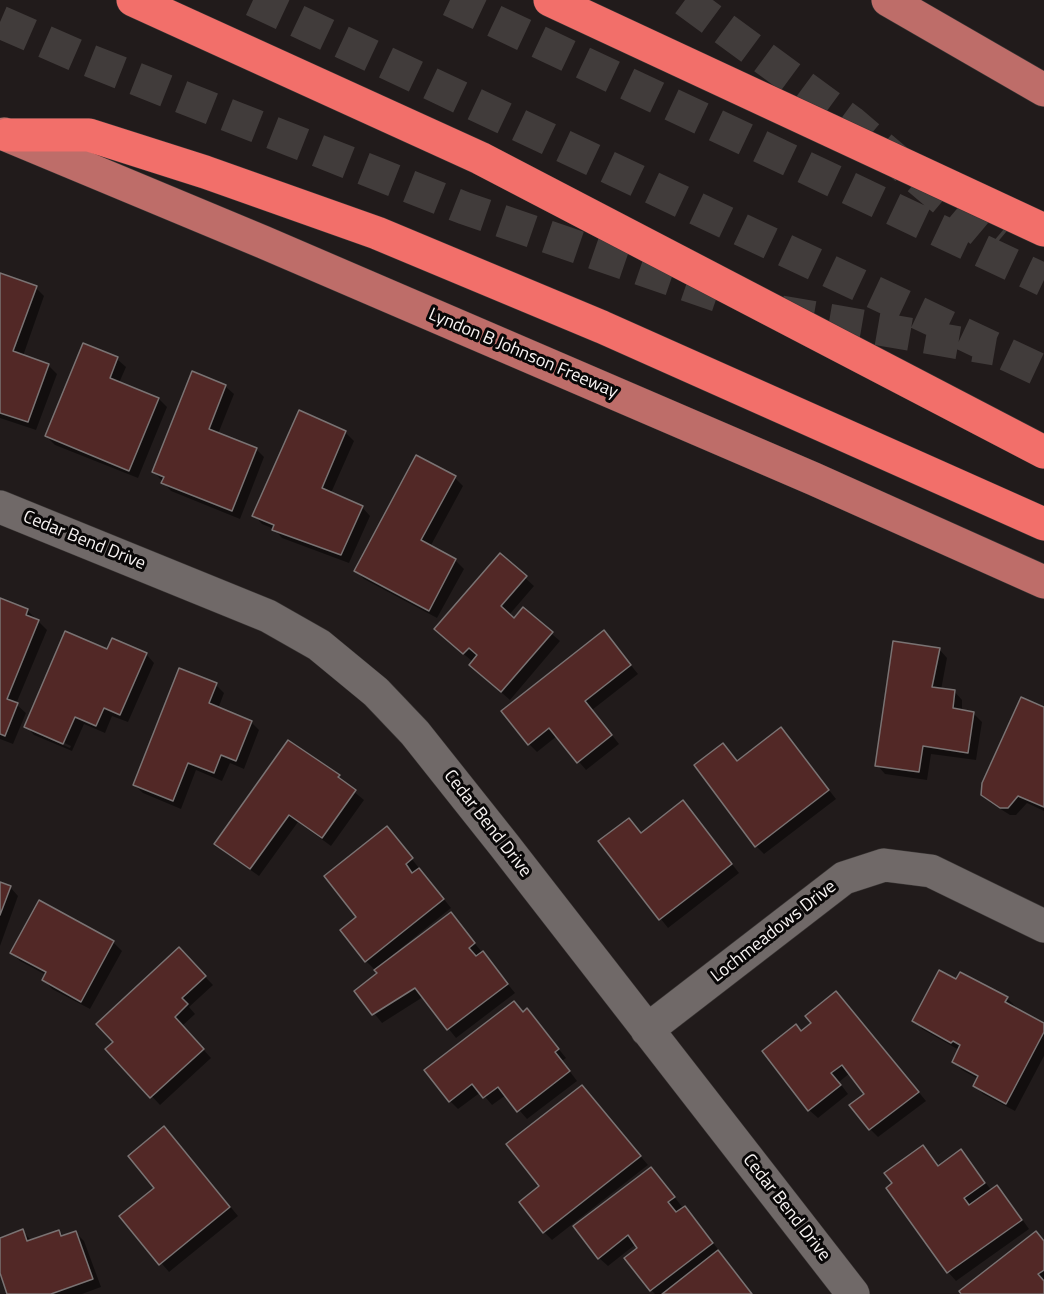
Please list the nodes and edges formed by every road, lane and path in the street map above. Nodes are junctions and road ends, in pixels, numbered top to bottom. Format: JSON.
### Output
{"nodes":[{"id":1,"x":133,"y":0,"type":"edge"},
{"id":2,"x":550,"y":0,"type":"edge"},
{"id":3,"x":888,"y":0,"type":"edge"},
{"id":4,"x":1044,"y":90,"type":"edge"},
{"id":5,"x":3,"y":134,"type":"edge"},
{"id":6,"x":1044,"y":230,"type":"edge"},
{"id":7,"x":1044,"y":452,"type":"edge"},
{"id":8,"x":0,"y":507,"type":"edge"},
{"id":9,"x":1044,"y":524,"type":"edge"},
{"id":10,"x":1044,"y":582,"type":"edge"},
{"id":11,"x":1044,"y":926,"type":"edge"},
{"id":12,"x":647,"y":1030,"type":"junction"},
{"id":13,"x":852,"y":1294,"type":"edge"}],
"edges":[{"from":1,"to":7,"type":"highway"},
{"from":2,"to":6,"type":"highway"},
{"from":3,"to":4,"type":"main road"},
{"from":5,"to":9,"type":"highway"},
{"from":5,"to":10,"type":"main road","name":"Lyndon B Johnson Freeway"},
{"from":8,"to":12,"type":"street","name":"Cedar Bend Drive"},
{"from":11,"to":12,"type":"street","name":"Lochmeadows Drive"},
{"from":12,"to":13,"type":"street","name":"Cedar Bend Drive"}]}
